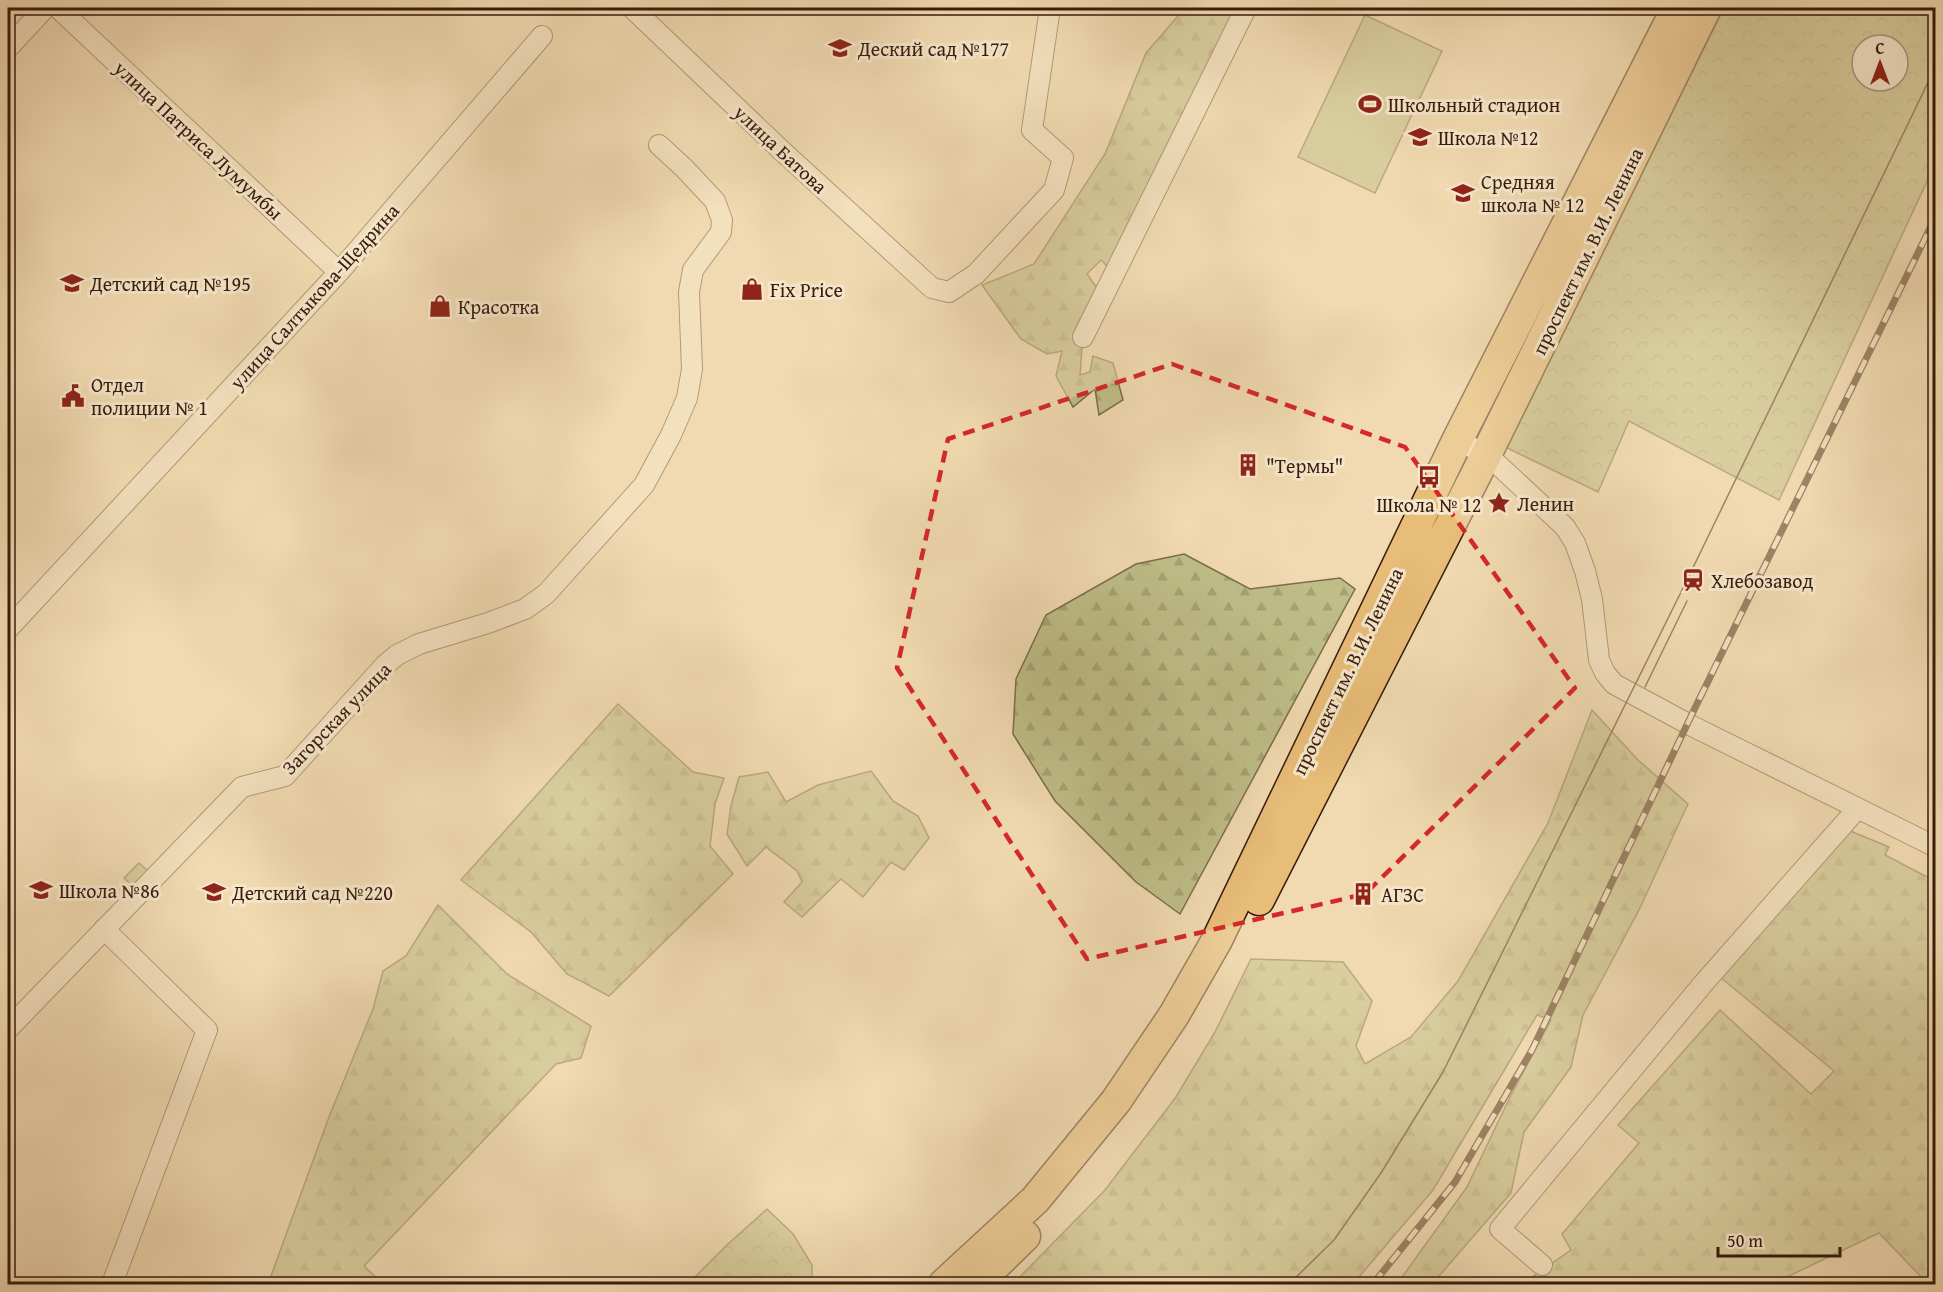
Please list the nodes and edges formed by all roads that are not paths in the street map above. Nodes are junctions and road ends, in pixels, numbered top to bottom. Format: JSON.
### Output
{"nodes":[{"id":1,"x":45,"y":8,"type":"edge"},
{"id":2,"x":58,"y":8,"type":"edge"},
{"id":3,"x":1050,"y":8,"type":"edge"},
{"id":4,"x":1246,"y":8,"type":"edge"},
{"id":5,"x":1677,"y":8,"type":"edge"},
{"id":6,"x":1706,"y":8,"type":"edge"},
{"id":7,"x":646,"y":12,"type":"edge"},
{"id":8,"x":542,"y":36,"type":"dead end"},
{"id":9,"x":8,"y":48,"type":"edge"},
{"id":10,"x":659,"y":145,"type":"dead end"},
{"id":11,"x":339,"y":272,"type":"junction"},
{"id":12,"x":1083,"y":337,"type":"dead end"},
{"id":13,"x":1458,"y":439,"type":"junction"},
{"id":14,"x":1486,"y":455,"type":"junction"},
{"id":15,"x":8,"y":629,"type":"edge"},
{"id":16,"x":1857,"y":809,"type":"junction"},
{"id":17,"x":1935,"y":847,"type":"edge"},
{"id":18,"x":104,"y":929,"type":"junction"},
{"id":19,"x":8,"y":1029,"type":"edge"},
{"id":20,"x":1542,"y":1265,"type":"dead end"},
{"id":21,"x":112,"y":1284,"type":"edge"},
{"id":22,"x":944,"y":1284,"type":"edge"},
{"id":23,"x":976,"y":1284,"type":"edge"}],
"edges":[{"from":1,"to":9,"type":"street"},
{"from":2,"to":11,"type":"street","name":"улица Патриса Лумумбы"},
{"from":3,"to":7,"type":"street","name":"улица Батова"},
{"from":4,"to":12,"type":"street"},
{"from":5,"to":13,"type":"main road","name":"проспект им. В.И. Ленина"},
{"from":6,"to":14,"type":"main road","name":"проспект им. В.И. Ленина"},
{"from":8,"to":11,"type":"street","name":"улица Салтыкова-Щедрина"},
{"from":10,"to":18,"type":"street","name":"Загорская улица"},
{"from":11,"to":15,"type":"street","name":"улица Салтыкова-Щедрина"},
{"from":13,"to":14,"type":"street"},
{"from":13,"to":22,"type":"main road","name":"проспект им. В.И. Ленина"},
{"from":14,"to":16,"type":"street"},
{"from":14,"to":23,"type":"main road","name":"проспект им. В.И. Ленина"},
{"from":16,"to":17,"type":"street"},
{"from":16,"to":20,"type":"street"},
{"from":18,"to":19,"type":"street","name":"Загорская улица"},
{"from":18,"to":21,"type":"street"}]}
